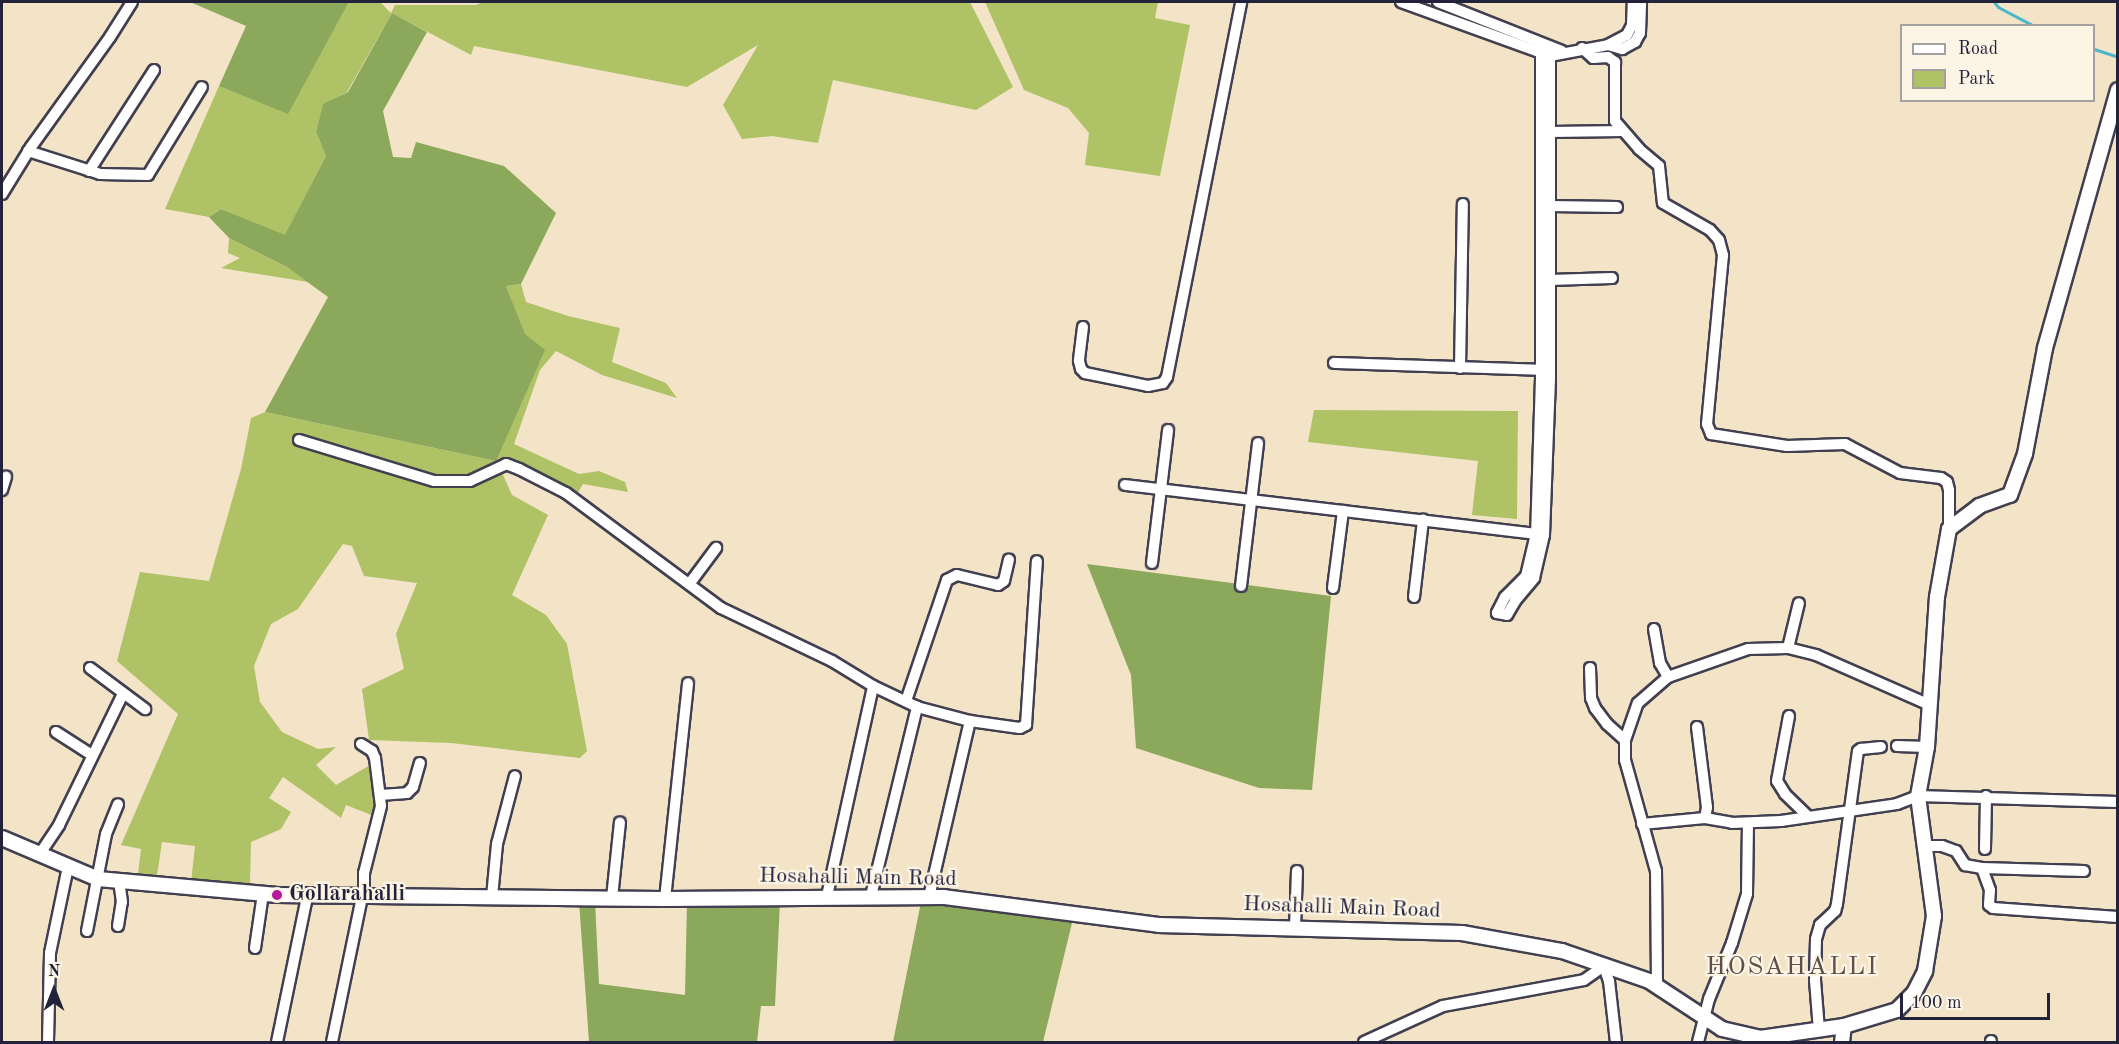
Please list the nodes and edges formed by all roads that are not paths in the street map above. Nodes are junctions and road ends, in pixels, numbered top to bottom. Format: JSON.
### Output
{"nodes":[{"id":1,"x":132,"y":2,"type":"edge"},
{"id":2,"x":1241,"y":2,"type":"edge"},
{"id":3,"x":1401,"y":2,"type":"edge"},
{"id":4,"x":1438,"y":2,"type":"edge"},
{"id":5,"x":1633,"y":2,"type":"edge"},
{"id":6,"x":1641,"y":2,"type":"edge"},
{"id":7,"x":1608,"y":45,"type":"junction"},
{"id":8,"x":1582,"y":48,"type":"junction"},
{"id":9,"x":1562,"y":51,"type":"junction"},
{"id":10,"x":1545,"y":55,"type":"junction"},
{"id":11,"x":154,"y":70,"type":"dead end"},
{"id":12,"x":202,"y":87,"type":"dead end"},
{"id":13,"x":2118,"y":90,"type":"edge"},
{"id":14,"x":1550,"y":132,"type":"junction"},
{"id":15,"x":1623,"y":132,"type":"junction"},
{"id":16,"x":28,"y":151,"type":"junction"},
{"id":17,"x":89,"y":171,"type":"junction"},
{"id":18,"x":2,"y":194,"type":"edge"},
{"id":19,"x":1463,"y":204,"type":"dead end"},
{"id":20,"x":1550,"y":206,"type":"junction"},
{"id":21,"x":1617,"y":207,"type":"dead end"},
{"id":22,"x":1612,"y":278,"type":"dead end"},
{"id":23,"x":1550,"y":280,"type":"junction"},
{"id":24,"x":1083,"y":327,"type":"dead end"},
{"id":25,"x":1334,"y":363,"type":"dead end"},
{"id":26,"x":1460,"y":368,"type":"junction"},
{"id":27,"x":1541,"y":370,"type":"junction"},
{"id":28,"x":1168,"y":430,"type":"dead end"},
{"id":29,"x":299,"y":440,"type":"dead end"},
{"id":30,"x":1258,"y":443,"type":"dead end"},
{"id":31,"x":6,"y":477,"type":"dead end"},
{"id":32,"x":1125,"y":485,"type":"dead end"},
{"id":33,"x":1161,"y":489,"type":"junction"},
{"id":34,"x":2,"y":490,"type":"edge"},
{"id":35,"x":1252,"y":500,"type":"junction"},
{"id":36,"x":1343,"y":511,"type":"junction"},
{"id":37,"x":1423,"y":520,"type":"junction"},
{"id":38,"x":1949,"y":529,"type":"junction"},
{"id":39,"x":1540,"y":534,"type":"junction"},
{"id":40,"x":716,"y":548,"type":"dead end"},
{"id":41,"x":1009,"y":560,"type":"dead end"},
{"id":42,"x":1037,"y":561,"type":"dead end"},
{"id":43,"x":1152,"y":563,"type":"dead end"},
{"id":44,"x":690,"y":583,"type":"junction"},
{"id":45,"x":1242,"y":586,"type":"dead end"},
{"id":46,"x":1333,"y":588,"type":"dead end"},
{"id":47,"x":1414,"y":597,"type":"dead end"},
{"id":48,"x":1799,"y":603,"type":"dead end"},
{"id":49,"x":1502,"y":614,"type":"dead end"},
{"id":50,"x":1654,"y":629,"type":"dead end"},
{"id":51,"x":1788,"y":648,"type":"junction"},
{"id":52,"x":90,"y":668,"type":"dead end"},
{"id":53,"x":1590,"y":668,"type":"dead end"},
{"id":54,"x":1668,"y":677,"type":"junction"},
{"id":55,"x":688,"y":683,"type":"dead end"},
{"id":56,"x":873,"y":686,"type":"junction"},
{"id":57,"x":123,"y":694,"type":"junction"},
{"id":58,"x":906,"y":701,"type":"junction"},
{"id":59,"x":1930,"y":705,"type":"junction"},
{"id":60,"x":917,"y":707,"type":"junction"},
{"id":61,"x":145,"y":709,"type":"dead end"},
{"id":62,"x":1789,"y":716,"type":"dead end"},
{"id":63,"x":969,"y":721,"type":"junction"},
{"id":64,"x":1697,"y":726,"type":"dead end"},
{"id":65,"x":56,"y":732,"type":"dead end"},
{"id":66,"x":1625,"y":740,"type":"junction"},
{"id":67,"x":361,"y":744,"type":"dead end"},
{"id":68,"x":1897,"y":746,"type":"dead end"},
{"id":69,"x":1881,"y":747,"type":"dead end"},
{"id":70,"x":1927,"y":747,"type":"junction"},
{"id":71,"x":92,"y":755,"type":"junction"},
{"id":72,"x":420,"y":762,"type":"dead end"},
{"id":73,"x":515,"y":776,"type":"dead end"},
{"id":74,"x":380,"y":795,"type":"junction"},
{"id":75,"x":1918,"y":796,"type":"junction"},
{"id":76,"x":1986,"y":796,"type":"junction"},
{"id":77,"x":2118,"y":802,"type":"edge"},
{"id":78,"x":118,"y":804,"type":"dead end"},
{"id":79,"x":1849,"y":812,"type":"junction"},
{"id":80,"x":1808,"y":816,"type":"junction"},
{"id":81,"x":1704,"y":818,"type":"junction"},
{"id":82,"x":620,"y":822,"type":"dead end"},
{"id":83,"x":1748,"y":823,"type":"junction"},
{"id":84,"x":1642,"y":824,"type":"junction"},
{"id":85,"x":2,"y":838,"type":"edge"},
{"id":86,"x":1926,"y":846,"type":"junction"},
{"id":87,"x":1985,"y":849,"type":"dead end"},
{"id":88,"x":39,"y":855,"type":"junction"},
{"id":89,"x":68,"y":867,"type":"junction"},
{"id":90,"x":1982,"y":868,"type":"junction"},
{"id":91,"x":1297,"y":871,"type":"dead end"},
{"id":92,"x":2084,"y":871,"type":"dead end"},
{"id":93,"x":98,"y":879,"type":"junction"},
{"id":94,"x":119,"y":881,"type":"junction"},
{"id":95,"x":263,"y":894,"type":"junction"},
{"id":96,"x":827,"y":896,"type":"junction"},
{"id":97,"x":871,"y":896,"type":"junction"},
{"id":98,"x":307,"y":897,"type":"junction"},
{"id":99,"x":363,"y":897,"type":"junction"},
{"id":100,"x":492,"y":897,"type":"junction"},
{"id":101,"x":929,"y":897,"type":"junction"},
{"id":102,"x":612,"y":898,"type":"junction"},
{"id":103,"x":664,"y":899,"type":"junction"},
{"id":104,"x":2118,"y":917,"type":"edge"},
{"id":105,"x":118,"y":926,"type":"dead end"},
{"id":106,"x":1295,"y":928,"type":"junction"},
{"id":107,"x":87,"y":931,"type":"dead end"},
{"id":108,"x":255,"y":948,"type":"dead end"},
{"id":109,"x":1604,"y":966,"type":"junction"},
{"id":110,"x":1657,"y":984,"type":"junction"},
{"id":111,"x":1704,"y":1016,"type":"junction"},
{"id":112,"x":1844,"y":1026,"type":"junction"},
{"id":113,"x":1819,"y":1030,"type":"junction"},
{"id":114,"x":48,"y":1042,"type":"edge"},
{"id":115,"x":277,"y":1042,"type":"edge"},
{"id":116,"x":332,"y":1042,"type":"edge"},
{"id":117,"x":1364,"y":1042,"type":"edge"},
{"id":118,"x":1616,"y":1042,"type":"edge"},
{"id":119,"x":1698,"y":1042,"type":"edge"},
{"id":120,"x":1842,"y":1042,"type":"edge"}],
"edges":[{"from":1,"to":16,"type":"street"},
{"from":2,"to":24,"type":"street"},
{"from":3,"to":10,"type":"street"},
{"from":4,"to":9,"type":"street"},
{"from":5,"to":7,"type":"street"},
{"from":6,"to":7,"type":"street"},
{"from":7,"to":8,"type":"street"},
{"from":8,"to":9,"type":"street"},
{"from":8,"to":15,"type":"street"},
{"from":9,"to":10,"type":"street"},
{"from":10,"to":14,"type":"street"},
{"from":10,"to":27,"type":"street"},
{"from":11,"to":17,"type":"street"},
{"from":12,"to":17,"type":"street"},
{"from":13,"to":38,"type":"street"},
{"from":14,"to":15,"type":"street"},
{"from":14,"to":20,"type":"street"},
{"from":15,"to":38,"type":"street"},
{"from":16,"to":17,"type":"street"},
{"from":16,"to":18,"type":"street"},
{"from":19,"to":26,"type":"street"},
{"from":20,"to":21,"type":"street"},
{"from":20,"to":23,"type":"street"},
{"from":22,"to":23,"type":"street"},
{"from":23,"to":39,"type":"street"},
{"from":25,"to":26,"type":"street"},
{"from":26,"to":27,"type":"street"},
{"from":27,"to":39,"type":"street"},
{"from":28,"to":33,"type":"street"},
{"from":29,"to":44,"type":"street"},
{"from":30,"to":35,"type":"street"},
{"from":31,"to":34,"type":"street"},
{"from":32,"to":33,"type":"street"},
{"from":33,"to":35,"type":"street"},
{"from":33,"to":43,"type":"street"},
{"from":35,"to":36,"type":"street"},
{"from":35,"to":45,"type":"street"},
{"from":36,"to":37,"type":"street"},
{"from":36,"to":46,"type":"street"},
{"from":37,"to":39,"type":"street"},
{"from":37,"to":47,"type":"street"},
{"from":38,"to":59,"type":"street","name":"Hosahalli Main Road"},
{"from":39,"to":49,"type":"street"},
{"from":40,"to":44,"type":"street"},
{"from":41,"to":58,"type":"street"},
{"from":42,"to":63,"type":"street"},
{"from":44,"to":56,"type":"street"},
{"from":48,"to":51,"type":"street"},
{"from":50,"to":54,"type":"street"},
{"from":51,"to":54,"type":"street"},
{"from":51,"to":59,"type":"street"},
{"from":52,"to":57,"type":"street"},
{"from":53,"to":66,"type":"street"},
{"from":54,"to":66,"type":"street"},
{"from":55,"to":103,"type":"street"},
{"from":56,"to":58,"type":"street"},
{"from":56,"to":96,"type":"street"},
{"from":57,"to":61,"type":"street"},
{"from":57,"to":71,"type":"street"},
{"from":58,"to":60,"type":"street"},
{"from":59,"to":70,"type":"street","name":"Hosahalli Main Road"},
{"from":60,"to":63,"type":"street"},
{"from":60,"to":97,"type":"street"},
{"from":62,"to":80,"type":"street"},
{"from":63,"to":101,"type":"street"},
{"from":64,"to":81,"type":"street"},
{"from":65,"to":71,"type":"street"},
{"from":66,"to":84,"type":"street"},
{"from":67,"to":74,"type":"street"},
{"from":68,"to":70,"type":"street"},
{"from":69,"to":79,"type":"street"},
{"from":70,"to":75,"type":"street","name":"Hosahalli Main Road"},
{"from":71,"to":88,"type":"street"},
{"from":72,"to":74,"type":"street"},
{"from":73,"to":100,"type":"street"},
{"from":74,"to":99,"type":"street"},
{"from":75,"to":76,"type":"street"},
{"from":75,"to":79,"type":"street"},
{"from":75,"to":86,"type":"street","name":"Hosahalli Main Road"},
{"from":76,"to":77,"type":"street"},
{"from":76,"to":87,"type":"street"},
{"from":78,"to":93,"type":"street"},
{"from":79,"to":80,"type":"street"},
{"from":79,"to":113,"type":"street"},
{"from":80,"to":83,"type":"street"},
{"from":81,"to":83,"type":"street"},
{"from":81,"to":84,"type":"street"},
{"from":82,"to":102,"type":"street"},
{"from":83,"to":111,"type":"street"},
{"from":84,"to":110,"type":"street"},
{"from":85,"to":88,"type":"street","name":"Hosahalli Main Road"},
{"from":86,"to":90,"type":"street"},
{"from":86,"to":112,"type":"street","name":"Hosahalli Main Road"},
{"from":88,"to":89,"type":"street","name":"Hosahalli Main Road"},
{"from":89,"to":93,"type":"street","name":"Hosahalli Main Road"},
{"from":89,"to":114,"type":"street"},
{"from":90,"to":92,"type":"street"},
{"from":90,"to":104,"type":"street"},
{"from":91,"to":106,"type":"street"},
{"from":93,"to":94,"type":"street","name":"Hosahalli Main Road"},
{"from":93,"to":107,"type":"street"},
{"from":94,"to":95,"type":"street","name":"Hosahalli Main Road"},
{"from":94,"to":105,"type":"street"},
{"from":95,"to":98,"type":"street","name":"Hosahalli Main Road"},
{"from":95,"to":108,"type":"street"},
{"from":96,"to":97,"type":"street","name":"Hosahalli Main Road"},
{"from":96,"to":103,"type":"street","name":"Hosahalli Main Road"},
{"from":97,"to":101,"type":"street","name":"Hosahalli Main Road"},
{"from":98,"to":99,"type":"street","name":"Hosahalli Main Road"},
{"from":98,"to":115,"type":"street"},
{"from":99,"to":100,"type":"street","name":"Hosahalli Main Road"},
{"from":99,"to":116,"type":"street"},
{"from":100,"to":102,"type":"street","name":"Hosahalli Main Road"},
{"from":101,"to":106,"type":"street","name":"Hosahalli Main Road"},
{"from":102,"to":103,"type":"street","name":"Hosahalli Main Road"},
{"from":106,"to":109,"type":"street","name":"Hosahalli Main Road"},
{"from":109,"to":110,"type":"street","name":"Hosahalli Main Road"},
{"from":109,"to":117,"type":"street"},
{"from":109,"to":118,"type":"street"},
{"from":110,"to":111,"type":"street","name":"Hosahalli Main Road"},
{"from":111,"to":113,"type":"street","name":"Hosahalli Main Road"},
{"from":111,"to":119,"type":"street"},
{"from":112,"to":113,"type":"street","name":"Hosahalli Main Road"},
{"from":112,"to":120,"type":"street"}]}
